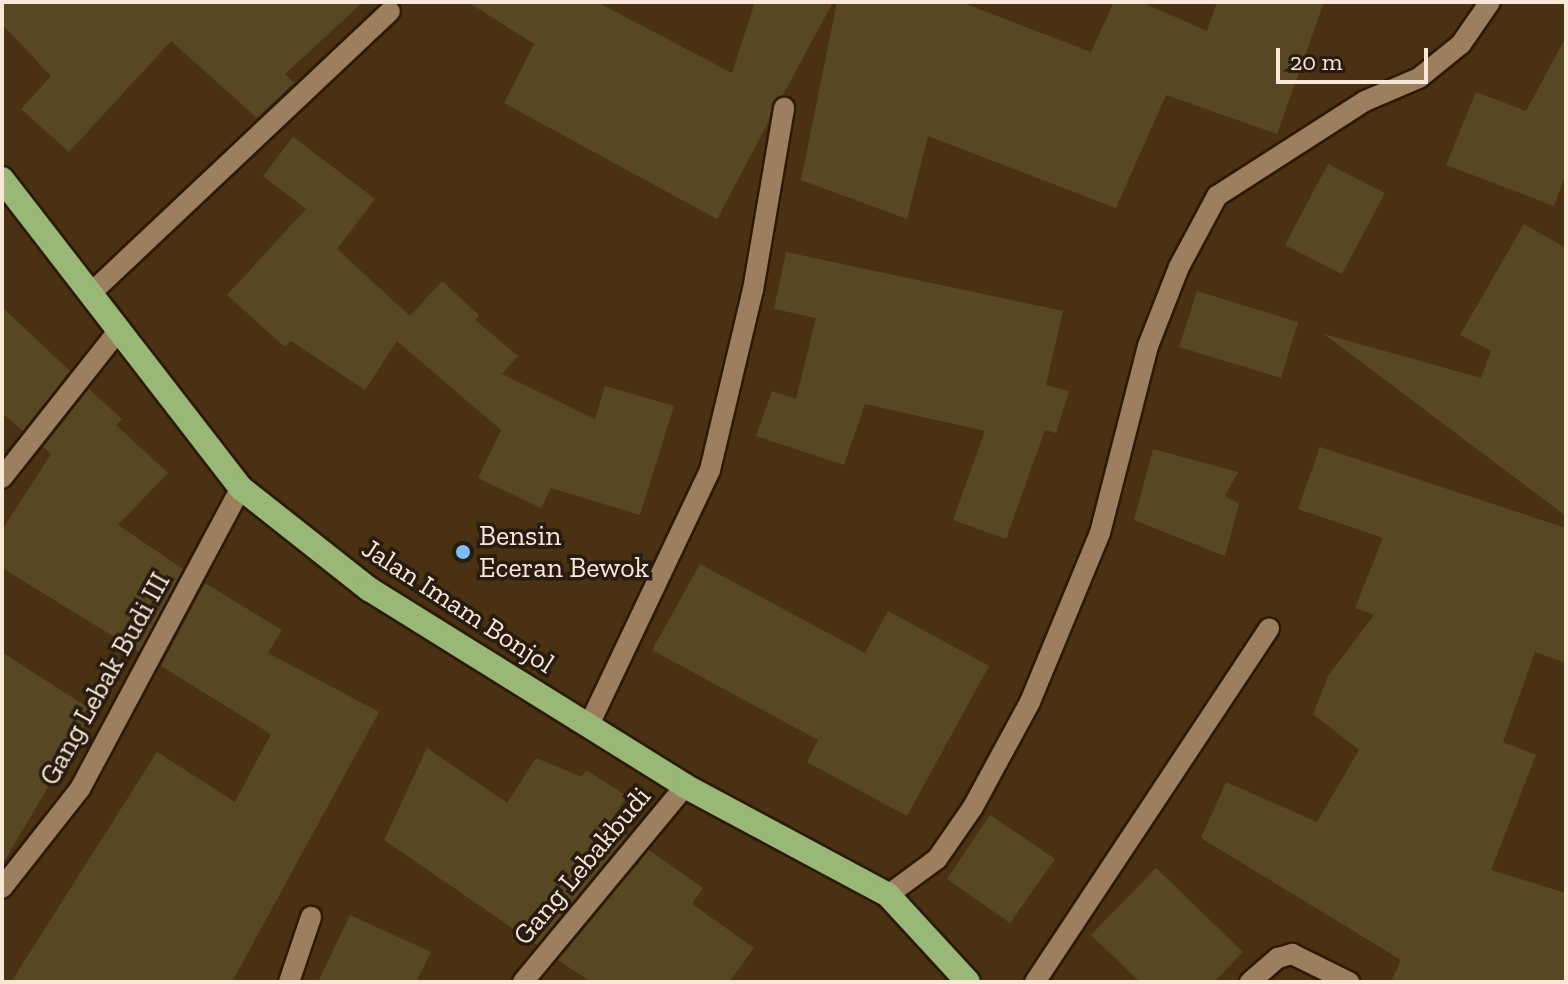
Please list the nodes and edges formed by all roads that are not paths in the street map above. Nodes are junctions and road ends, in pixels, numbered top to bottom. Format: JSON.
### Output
{"nodes":[{"id":1,"x":1490,"y":2,"type":"edge"},
{"id":2,"x":390,"y":11,"type":"dead end"},
{"id":3,"x":784,"y":108,"type":"dead end"},
{"id":4,"x":2,"y":179,"type":"edge"},
{"id":5,"x":90,"y":294,"type":"junction"},
{"id":6,"x":118,"y":331,"type":"junction"},
{"id":7,"x":2,"y":478,"type":"edge"},
{"id":8,"x":241,"y":488,"type":"junction"},
{"id":9,"x":1269,"y":628,"type":"dead end"},
{"id":10,"x":589,"y":725,"type":"junction"},
{"id":11,"x":685,"y":786,"type":"junction"},
{"id":12,"x":2,"y":888,"type":"edge"},
{"id":13,"x":888,"y":895,"type":"junction"},
{"id":14,"x":311,"y":917,"type":"dead end"},
{"id":15,"x":289,"y":982,"type":"edge"},
{"id":16,"x":523,"y":982,"type":"edge"},
{"id":17,"x":968,"y":982,"type":"edge"},
{"id":18,"x":1035,"y":982,"type":"edge"},
{"id":19,"x":1250,"y":982,"type":"edge"},
{"id":20,"x":1349,"y":982,"type":"edge"}],
"edges":[{"from":1,"to":13,"type":"street"},
{"from":2,"to":5,"type":"street"},
{"from":3,"to":10,"type":"street"},
{"from":4,"to":5,"type":"highway","name":"Jalan Imam Bonjol"},
{"from":5,"to":6,"type":"highway","name":"Jalan Imam Bonjol"},
{"from":6,"to":7,"type":"street"},
{"from":6,"to":8,"type":"highway","name":"Jalan Imam Bonjol"},
{"from":8,"to":10,"type":"highway","name":"Jalan Imam Bonjol"},
{"from":8,"to":12,"type":"street","name":"Gang Lebak Budi III"},
{"from":9,"to":18,"type":"street"},
{"from":10,"to":11,"type":"highway","name":"Jalan Imam Bonjol"},
{"from":11,"to":13,"type":"highway","name":"Jalan Imam Bonjol"},
{"from":11,"to":16,"type":"street","name":"Gang Lebakbudi"},
{"from":13,"to":17,"type":"highway","name":"Jalan Imam Bonjol"},
{"from":14,"to":15,"type":"street"},
{"from":19,"to":20,"type":"street"}]}
